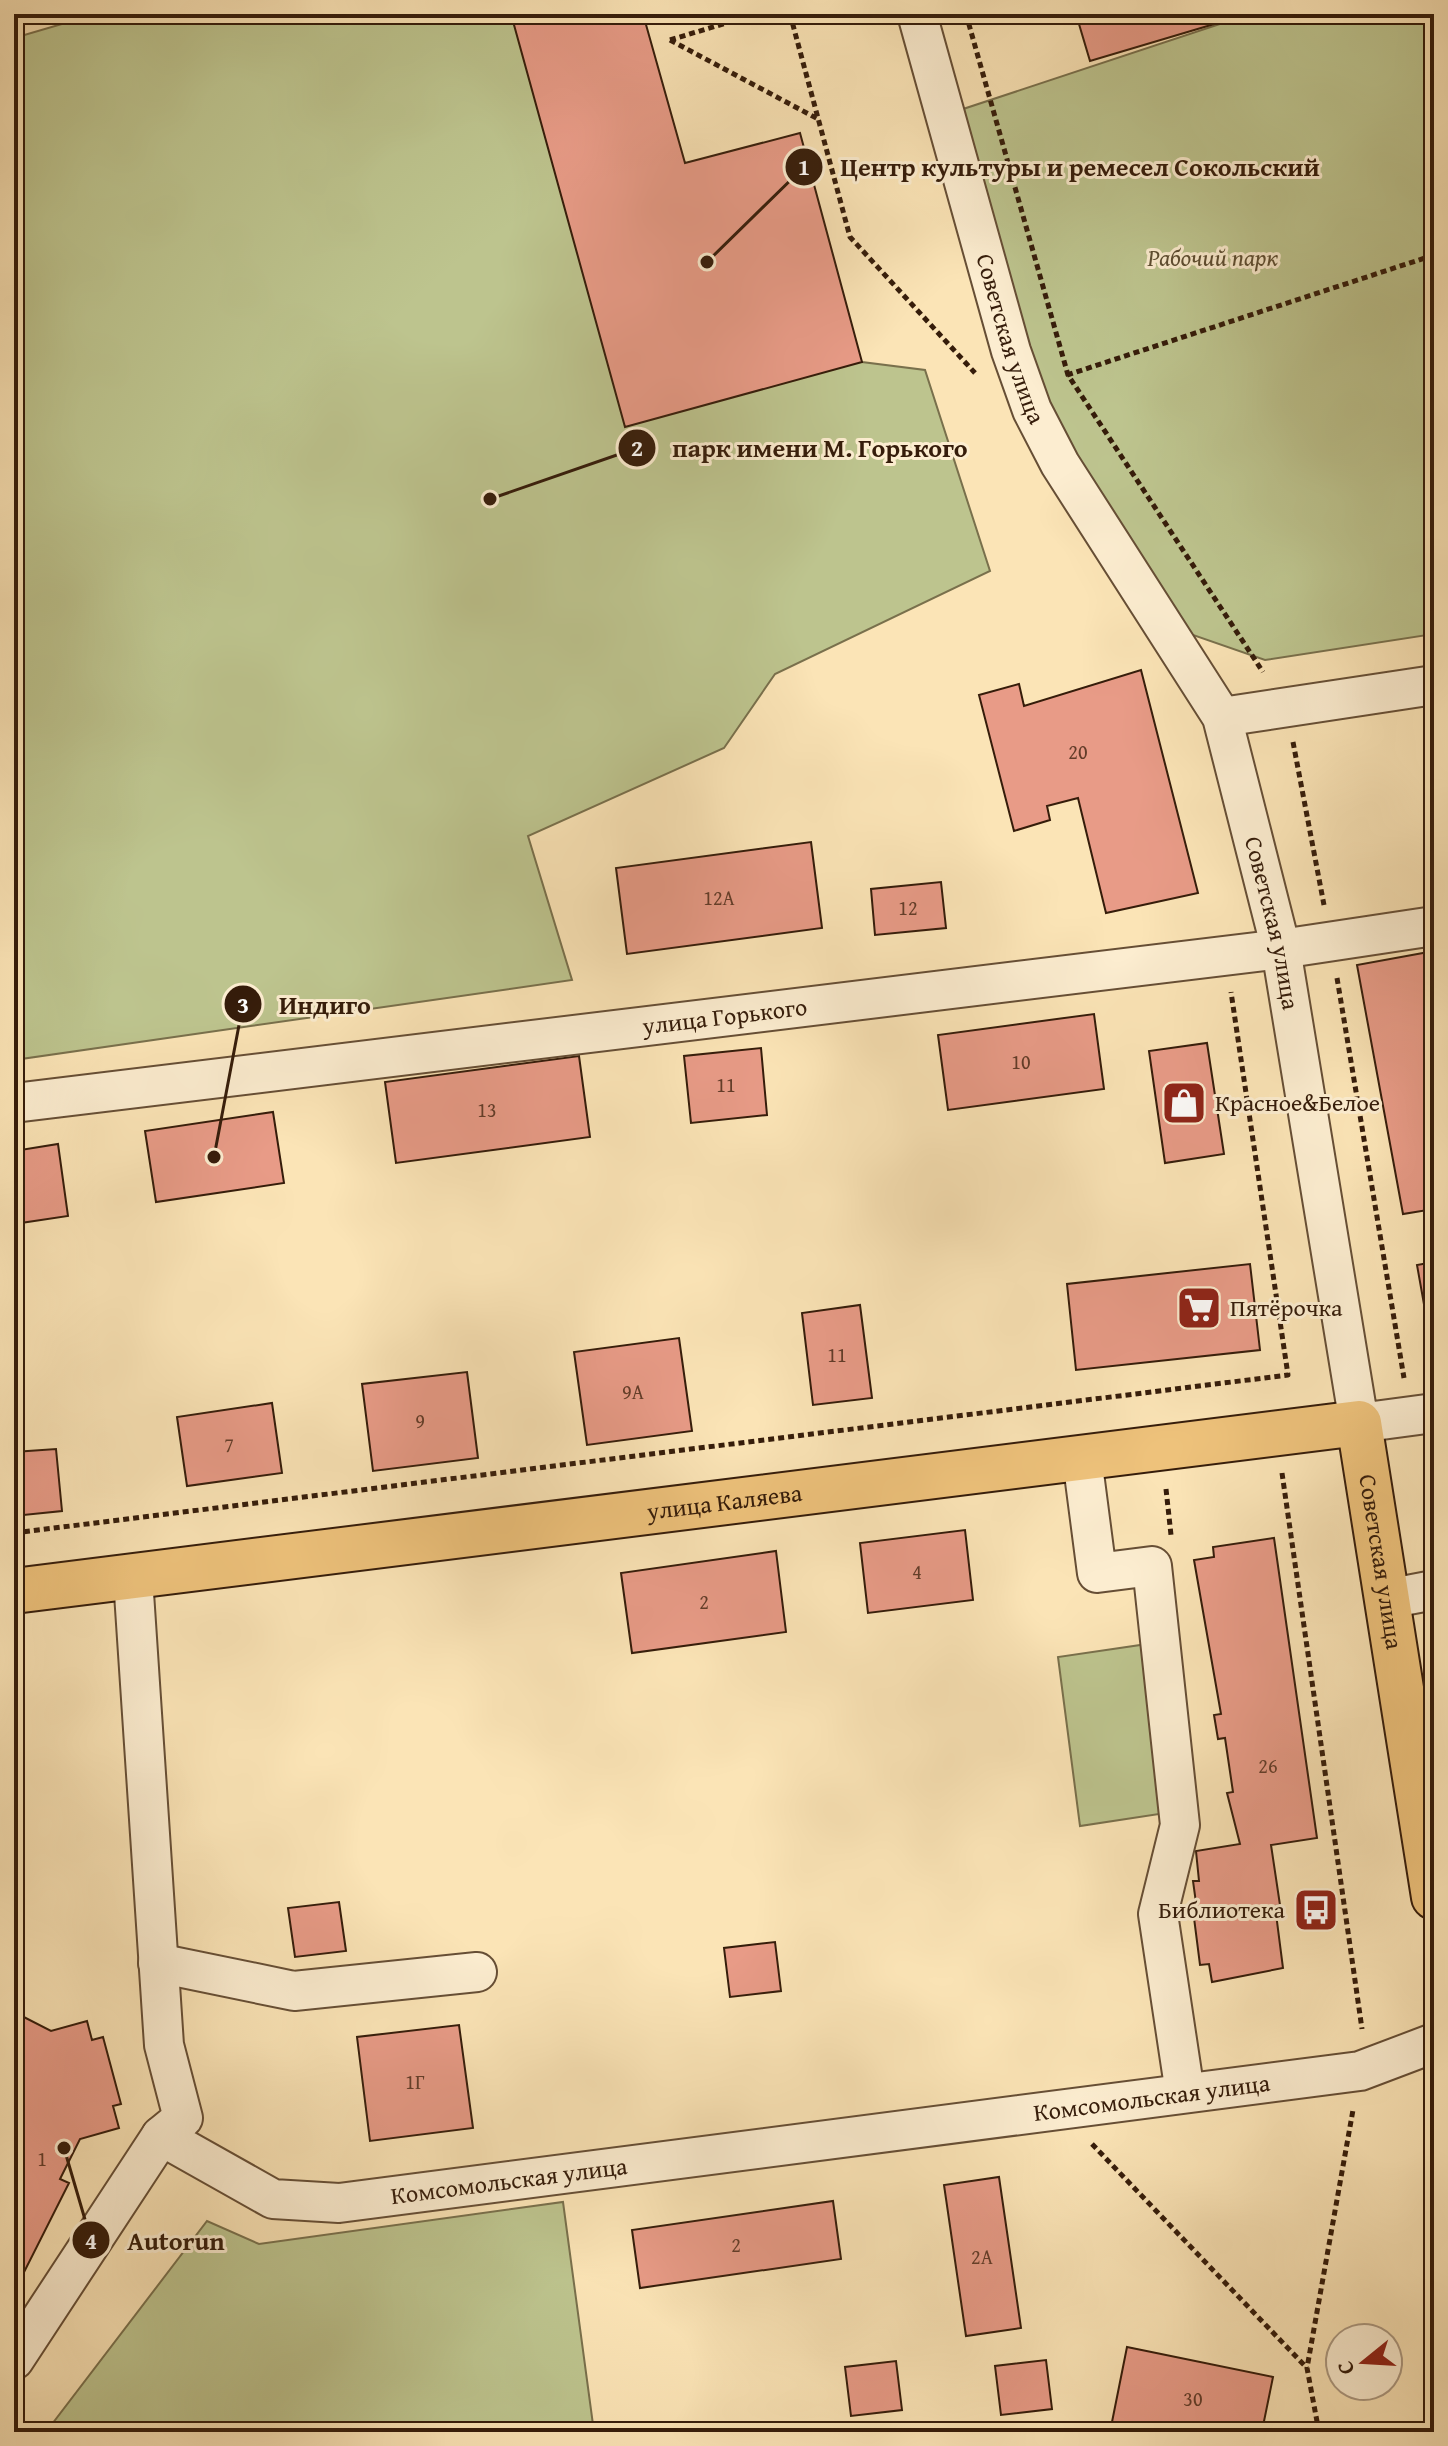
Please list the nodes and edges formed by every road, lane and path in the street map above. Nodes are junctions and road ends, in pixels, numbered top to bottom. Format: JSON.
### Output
{"nodes":[{"id":1,"x":756,"y":14,"type":"edge"},
{"id":2,"x":790,"y":14,"type":"edge"},
{"id":3,"x":917,"y":14,"type":"edge"},
{"id":4,"x":966,"y":14,"type":"edge"},
{"id":5,"x":818,"y":119,"type":"junction"},
{"id":6,"x":1434,"y":255,"type":"edge"},
{"id":7,"x":1068,"y":375,"type":"junction"},
{"id":8,"x":986,"y":385,"type":"dead end"},
{"id":9,"x":1024,"y":389,"type":"junction"},
{"id":10,"x":1434,"y":685,"type":"edge"},
{"id":11,"x":1287,"y":707,"type":"junction"},
{"id":12,"x":1222,"y":717,"type":"junction"},
{"id":13,"x":1434,"y":926,"type":"edge"},
{"id":14,"x":1331,"y":941,"type":"junction"},
{"id":15,"x":1281,"y":949,"type":"junction"},
{"id":16,"x":1229,"y":977,"type":"dead end"},
{"id":17,"x":14,"y":1103,"type":"edge"},
{"id":18,"x":1413,"y":1380,"type":"dead end"},
{"id":19,"x":1434,"y":1413,"type":"edge"},
{"id":20,"x":1359,"y":1423,"type":"junction"},
{"id":21,"x":1082,"y":1458,"type":"junction"},
{"id":22,"x":1268,"y":1475,"type":"dead end"},
{"id":23,"x":1181,"y":1486,"type":"dead end"},
{"id":24,"x":1153,"y":1489,"type":"dead end"},
{"id":25,"x":14,"y":1533,"type":"edge"},
{"id":26,"x":133,"y":1578,"type":"junction"},
{"id":27,"x":1434,"y":1590,"type":"edge"},
{"id":28,"x":14,"y":1591,"type":"edge"},
{"id":29,"x":1387,"y":1599,"type":"junction"},
{"id":30,"x":1434,"y":1897,"type":"edge"},
{"id":31,"x":158,"y":1963,"type":"junction"},
{"id":32,"x":477,"y":1972,"type":"dead end"},
{"id":33,"x":1434,"y":2043,"type":"edge"},
{"id":34,"x":1360,"y":2071,"type":"junction"},
{"id":35,"x":1185,"y":2093,"type":"junction"},
{"id":36,"x":1059,"y":2110,"type":"junction"},
{"id":37,"x":161,"y":2136,"type":"junction"},
{"id":38,"x":14,"y":2360,"type":"edge"},
{"id":39,"x":1307,"y":2368,"type":"junction"},
{"id":40,"x":1319,"y":2432,"type":"edge"}],
"edges":[{"from":1,"to":5,"type":"path"},
{"from":2,"to":5,"type":"path"},
{"from":3,"to":9,"type":"street","name":"Советская улица"},
{"from":4,"to":7,"type":"path"},
{"from":5,"to":8,"type":"path"},
{"from":6,"to":7,"type":"path"},
{"from":7,"to":9,"type":"path"},
{"from":7,"to":11,"type":"path"},
{"from":9,"to":12,"type":"street","name":"Советская улица"},
{"from":10,"to":11,"type":"street"},
{"from":11,"to":12,"type":"street"},
{"from":11,"to":14,"type":"path"},
{"from":12,"to":15,"type":"street","name":"Советская улица"},
{"from":13,"to":14,"type":"street","name":"улица Горького"},
{"from":14,"to":15,"type":"street","name":"улица Горького"},
{"from":14,"to":18,"type":"path"},
{"from":15,"to":17,"type":"street","name":"улица Горького"},
{"from":15,"to":20,"type":"street","name":"Советская улица"},
{"from":16,"to":25,"type":"path"},
{"from":19,"to":20,"type":"street","name":"улица Каляева"},
{"from":20,"to":21,"type":"main road","name":"улица Каляева"},
{"from":20,"to":29,"type":"main road","name":"Советская улица"},
{"from":21,"to":26,"type":"main road","name":"улица Каляева"},
{"from":21,"to":35,"type":"street"},
{"from":22,"to":34,"type":"path"},
{"from":23,"to":24,"type":"path"},
{"from":26,"to":28,"type":"main road","name":"улица Каляева"},
{"from":26,"to":31,"type":"street"},
{"from":27,"to":29,"type":"street"},
{"from":29,"to":30,"type":"main road","name":"Советская улица"},
{"from":31,"to":32,"type":"street"},
{"from":31,"to":37,"type":"street"},
{"from":33,"to":34,"type":"street","name":"Комсомольская улица"},
{"from":34,"to":35,"type":"street","name":"Комсомольская улица"},
{"from":34,"to":39,"type":"path"},
{"from":35,"to":36,"type":"street","name":"Комсомольская улица"},
{"from":36,"to":37,"type":"street","name":"Комсомольская улица"},
{"from":36,"to":39,"type":"path"},
{"from":37,"to":38,"type":"street"},
{"from":39,"to":40,"type":"path"}]}
